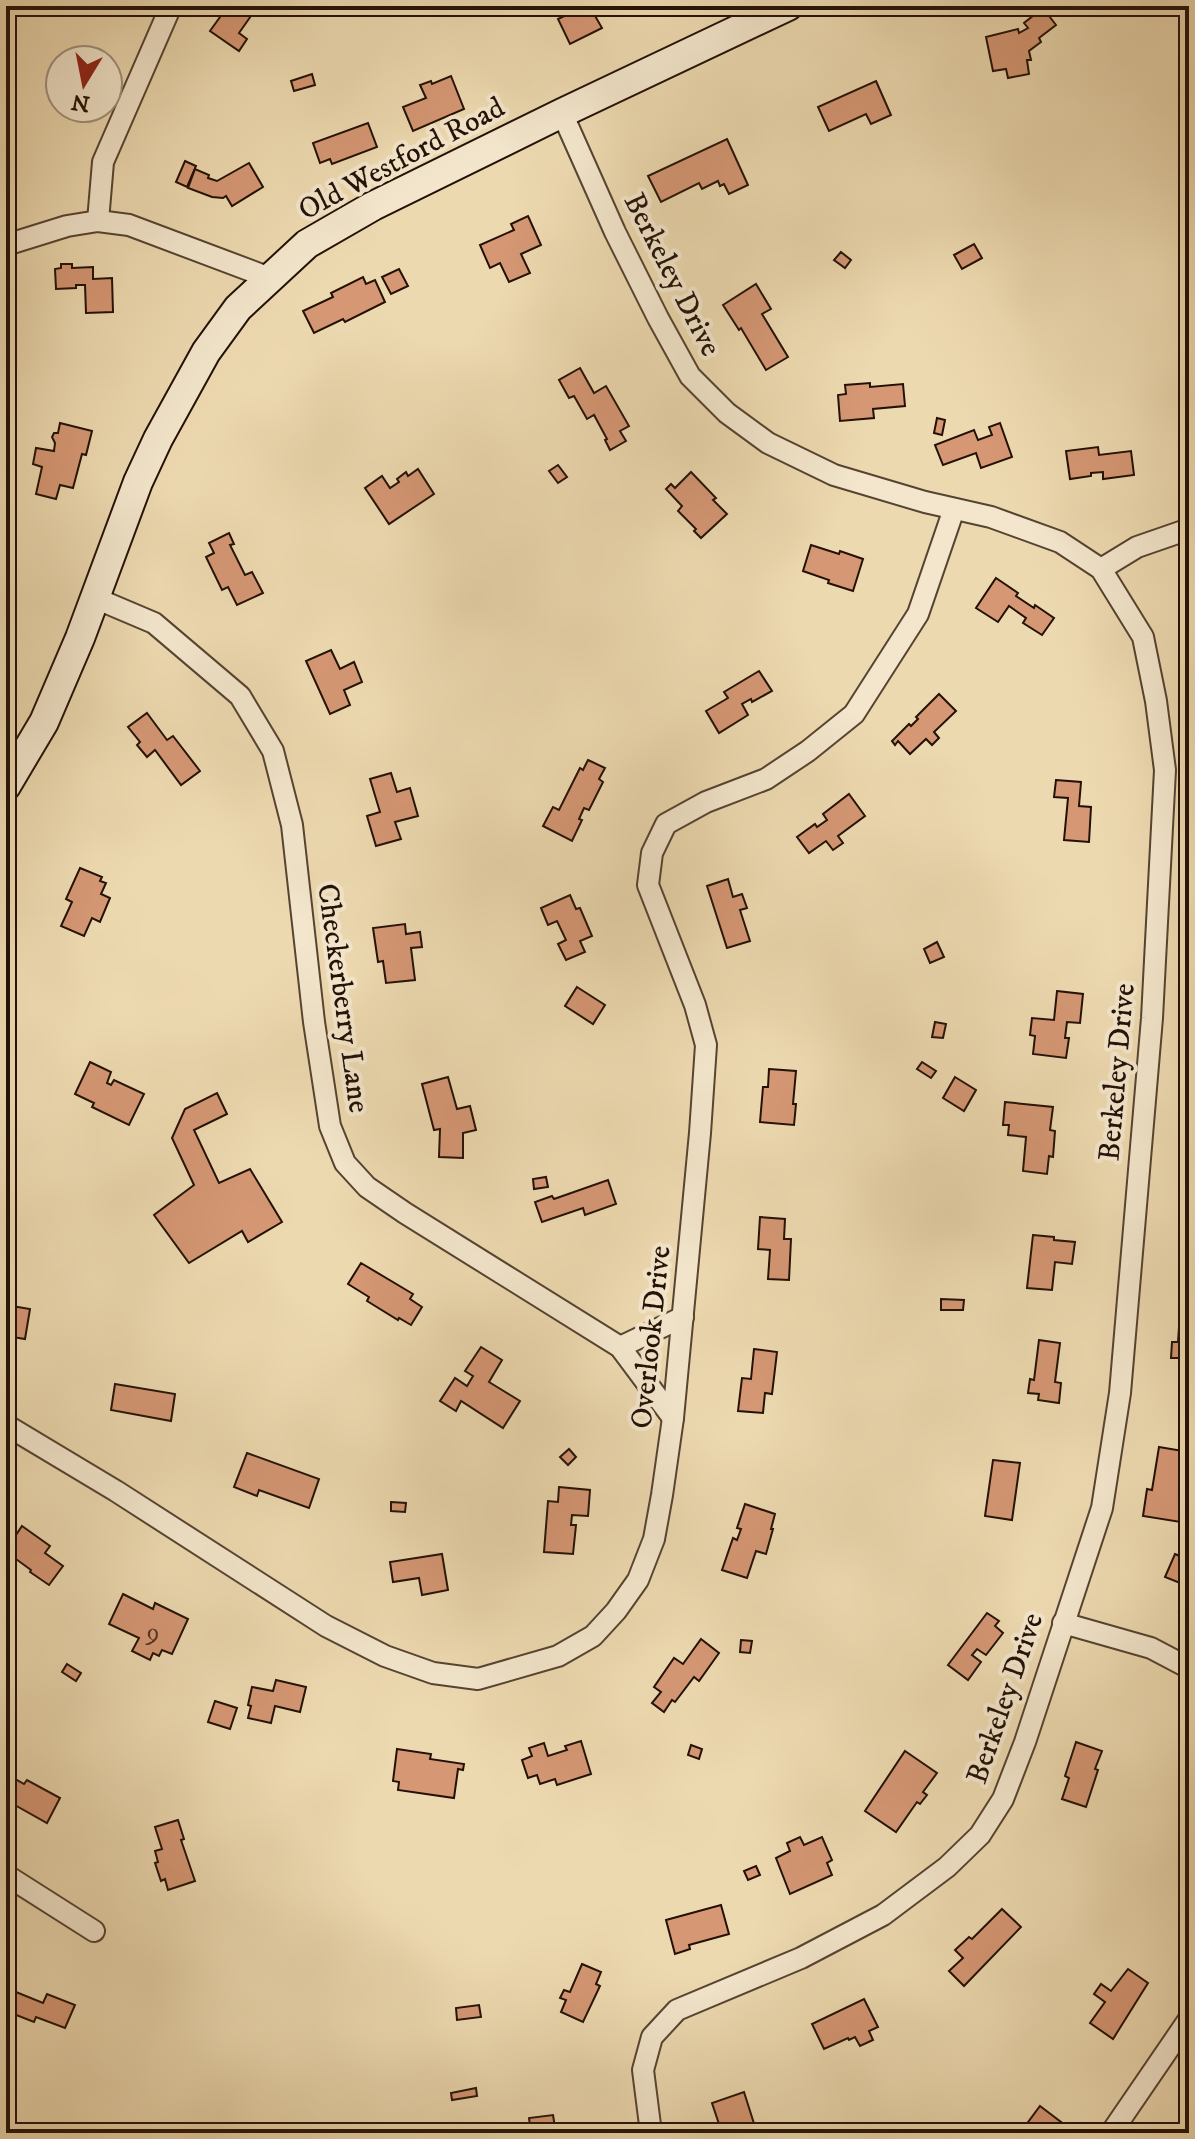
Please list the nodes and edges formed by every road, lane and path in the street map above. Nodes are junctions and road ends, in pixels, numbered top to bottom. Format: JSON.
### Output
{"nodes":[{"id":1,"x":171,"y":6,"type":"edge"},
{"id":2,"x":788,"y":6,"type":"edge"},
{"id":3,"x":562,"y":113,"type":"junction"},
{"id":4,"x":98,"y":221,"type":"junction"},
{"id":5,"x":6,"y":245,"type":"edge"},
{"id":6,"x":270,"y":278,"type":"junction"},
{"id":7,"x":954,"y":509,"type":"junction"},
{"id":8,"x":1189,"y":529,"type":"edge"},
{"id":9,"x":1101,"y":569,"type":"junction"},
{"id":10,"x":95,"y":598,"type":"junction"},
{"id":11,"x":6,"y":786,"type":"edge"},
{"id":12,"x":683,"y":1317,"type":"junction"},
{"id":13,"x":620,"y":1347,"type":"junction"},
{"id":14,"x":673,"y":1418,"type":"junction"},
{"id":15,"x":6,"y":1425,"type":"edge"},
{"id":16,"x":1063,"y":1623,"type":"junction"},
{"id":17,"x":1189,"y":1668,"type":"edge"},
{"id":18,"x":6,"y":1875,"type":"edge"},
{"id":19,"x":94,"y":1931,"type":"dead end"},
{"id":20,"x":1189,"y":2019,"type":"edge"},
{"id":21,"x":651,"y":2133,"type":"edge"},
{"id":22,"x":1111,"y":2133,"type":"edge"}],
"edges":[{"from":1,"to":4,"type":"street"},
{"from":2,"to":3,"type":"main road","name":"Old Westford Road"},
{"from":3,"to":6,"type":"main road","name":"Old Westford Road"},
{"from":3,"to":7,"type":"street","name":"Berkeley Drive"},
{"from":4,"to":5,"type":"street"},
{"from":4,"to":6,"type":"street"},
{"from":6,"to":10,"type":"main road","name":"Old Westford Road"},
{"from":7,"to":9,"type":"street","name":"Berkeley Drive"},
{"from":7,"to":12,"type":"street","name":"Overlook Drive"},
{"from":8,"to":9,"type":"street"},
{"from":9,"to":16,"type":"street","name":"Berkeley Drive"},
{"from":10,"to":11,"type":"main road","name":"Old Westford Road"},
{"from":10,"to":13,"type":"street","name":"Checkerberry Lane"},
{"from":12,"to":13,"type":"street"},
{"from":12,"to":14,"type":"street","name":"Overlook Drive"},
{"from":13,"to":14,"type":"street","name":"Checkerberry Lane"},
{"from":14,"to":15,"type":"street","name":"Overlook Drive"},
{"from":16,"to":17,"type":"street"},
{"from":16,"to":21,"type":"street","name":"Berkeley Drive"},
{"from":18,"to":19,"type":"street"},
{"from":20,"to":22,"type":"street"}]}
